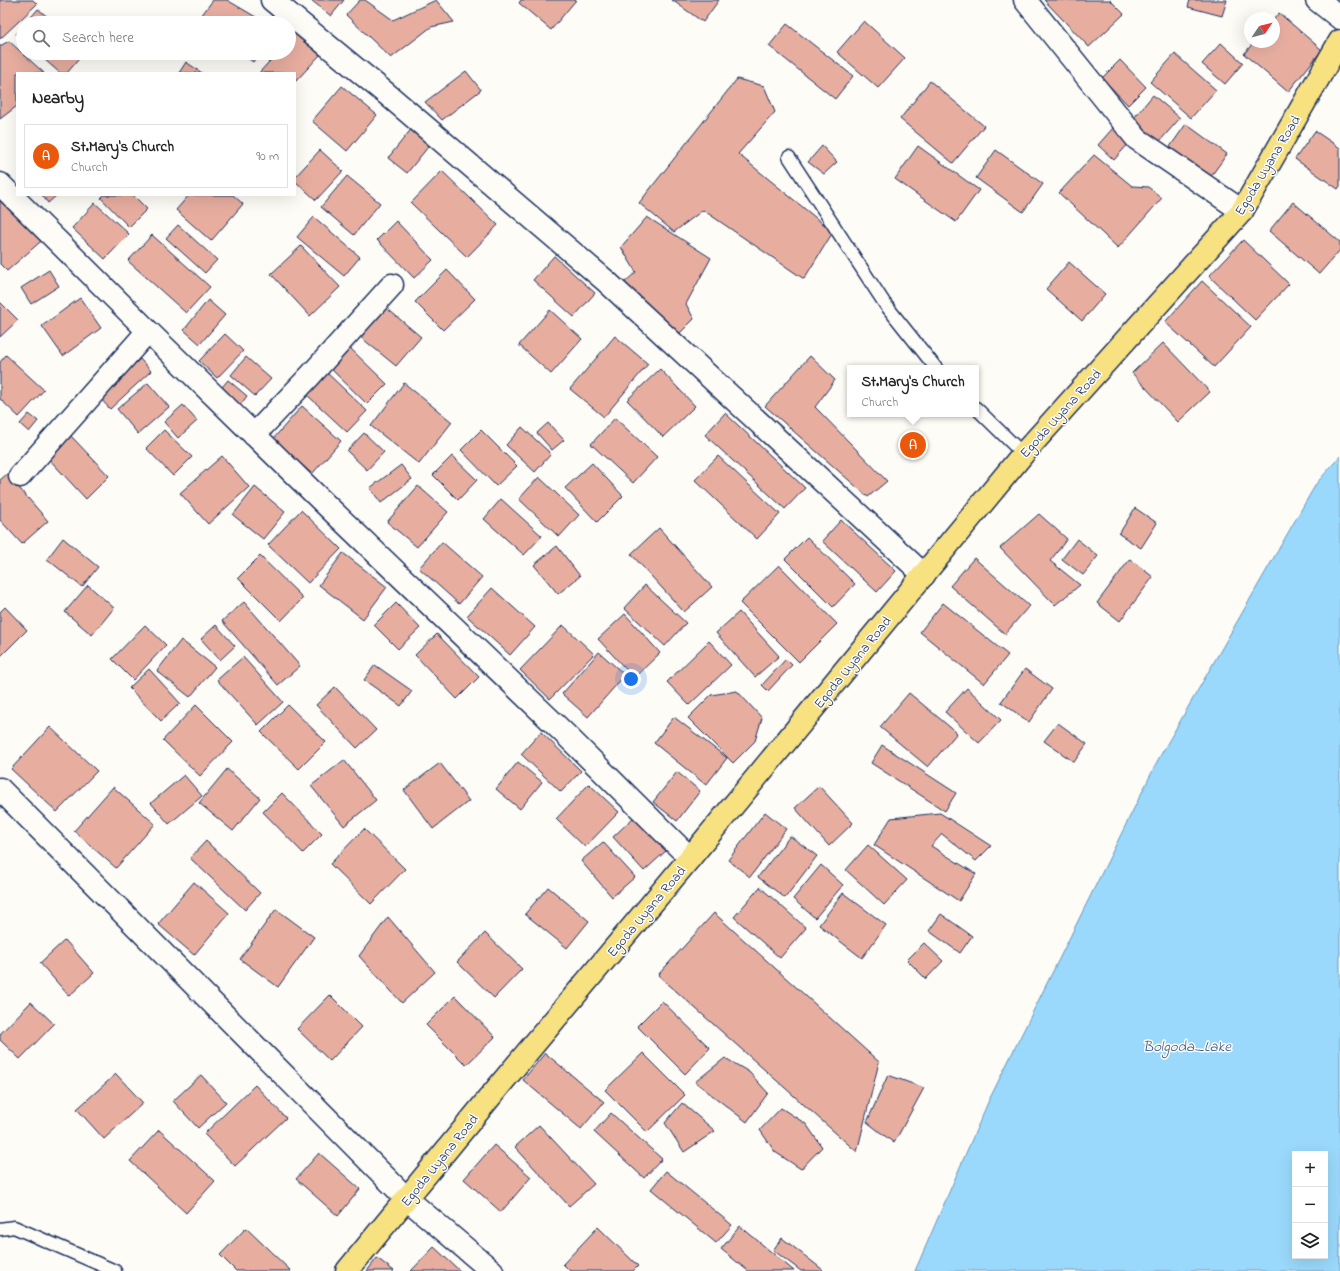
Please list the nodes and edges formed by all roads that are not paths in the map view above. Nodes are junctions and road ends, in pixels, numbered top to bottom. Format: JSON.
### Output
{"nodes":[{"id":1,"x":272,"y":0,"type":"edge"},
{"id":2,"x":1025,"y":0,"type":"edge"},
{"id":3,"x":1317,"y":0,"type":"edge"},
{"id":4,"x":292,"y":16,"type":"edge"},
{"id":5,"x":1340,"y":18,"type":"edge"},
{"id":6,"x":296,"y":20,"type":"edge"},
{"id":7,"x":1340,"y":41,"type":"edge"},
{"id":8,"x":789,"y":157,"type":"dead end"},
{"id":9,"x":0,"y":184,"type":"edge"},
{"id":10,"x":1242,"y":210,"type":"junction"},
{"id":11,"x":392,"y":285,"type":"dead end"},
{"id":12,"x":148,"y":332,"type":"junction"},
{"id":13,"x":934,"y":365,"type":"edge"},
{"id":14,"x":979,"y":411,"type":"edge"},
{"id":15,"x":254,"y":435,"type":"junction"},
{"id":16,"x":1023,"y":454,"type":"junction"},
{"id":17,"x":20,"y":476,"type":"dead end"},
{"id":18,"x":924,"y":574,"type":"junction"},
{"id":19,"x":0,"y":789,"type":"edge"},
{"id":20,"x":690,"y":858,"type":"junction"},
{"id":21,"x":407,"y":1199,"type":"junction"},
{"id":22,"x":0,"y":1229,"type":"edge"},
{"id":23,"x":115,"y":1271,"type":"edge"},
{"id":24,"x":347,"y":1271,"type":"edge"},
{"id":25,"x":492,"y":1271,"type":"edge"}],
"edges":[{"from":1,"to":4,"type":"street"},
{"from":2,"to":10,"type":"street"},
{"from":3,"to":5,"type":"street"},
{"from":6,"to":18,"type":"street"},
{"from":7,"to":10,"type":"main road","name":"Egoda Uyana Road"},
{"from":8,"to":13,"type":"lane"},
{"from":9,"to":12,"type":"street"},
{"from":10,"to":16,"type":"main road","name":"Egoda Uyana Road"},
{"from":11,"to":15,"type":"street"},
{"from":12,"to":15,"type":"street"},
{"from":12,"to":17,"type":"street"},
{"from":14,"to":16,"type":"lane"},
{"from":15,"to":20,"type":"street"},
{"from":16,"to":18,"type":"main road","name":"Egoda Uyana Road"},
{"from":18,"to":20,"type":"main road","name":"Egoda Uyana Road"},
{"from":19,"to":21,"type":"street"},
{"from":20,"to":21,"type":"main road","name":"Egoda Uyana Road"},
{"from":21,"to":24,"type":"main road","name":"Egoda Uyana Road"},
{"from":21,"to":25,"type":"street"},
{"from":22,"to":23,"type":"lane"}]}
